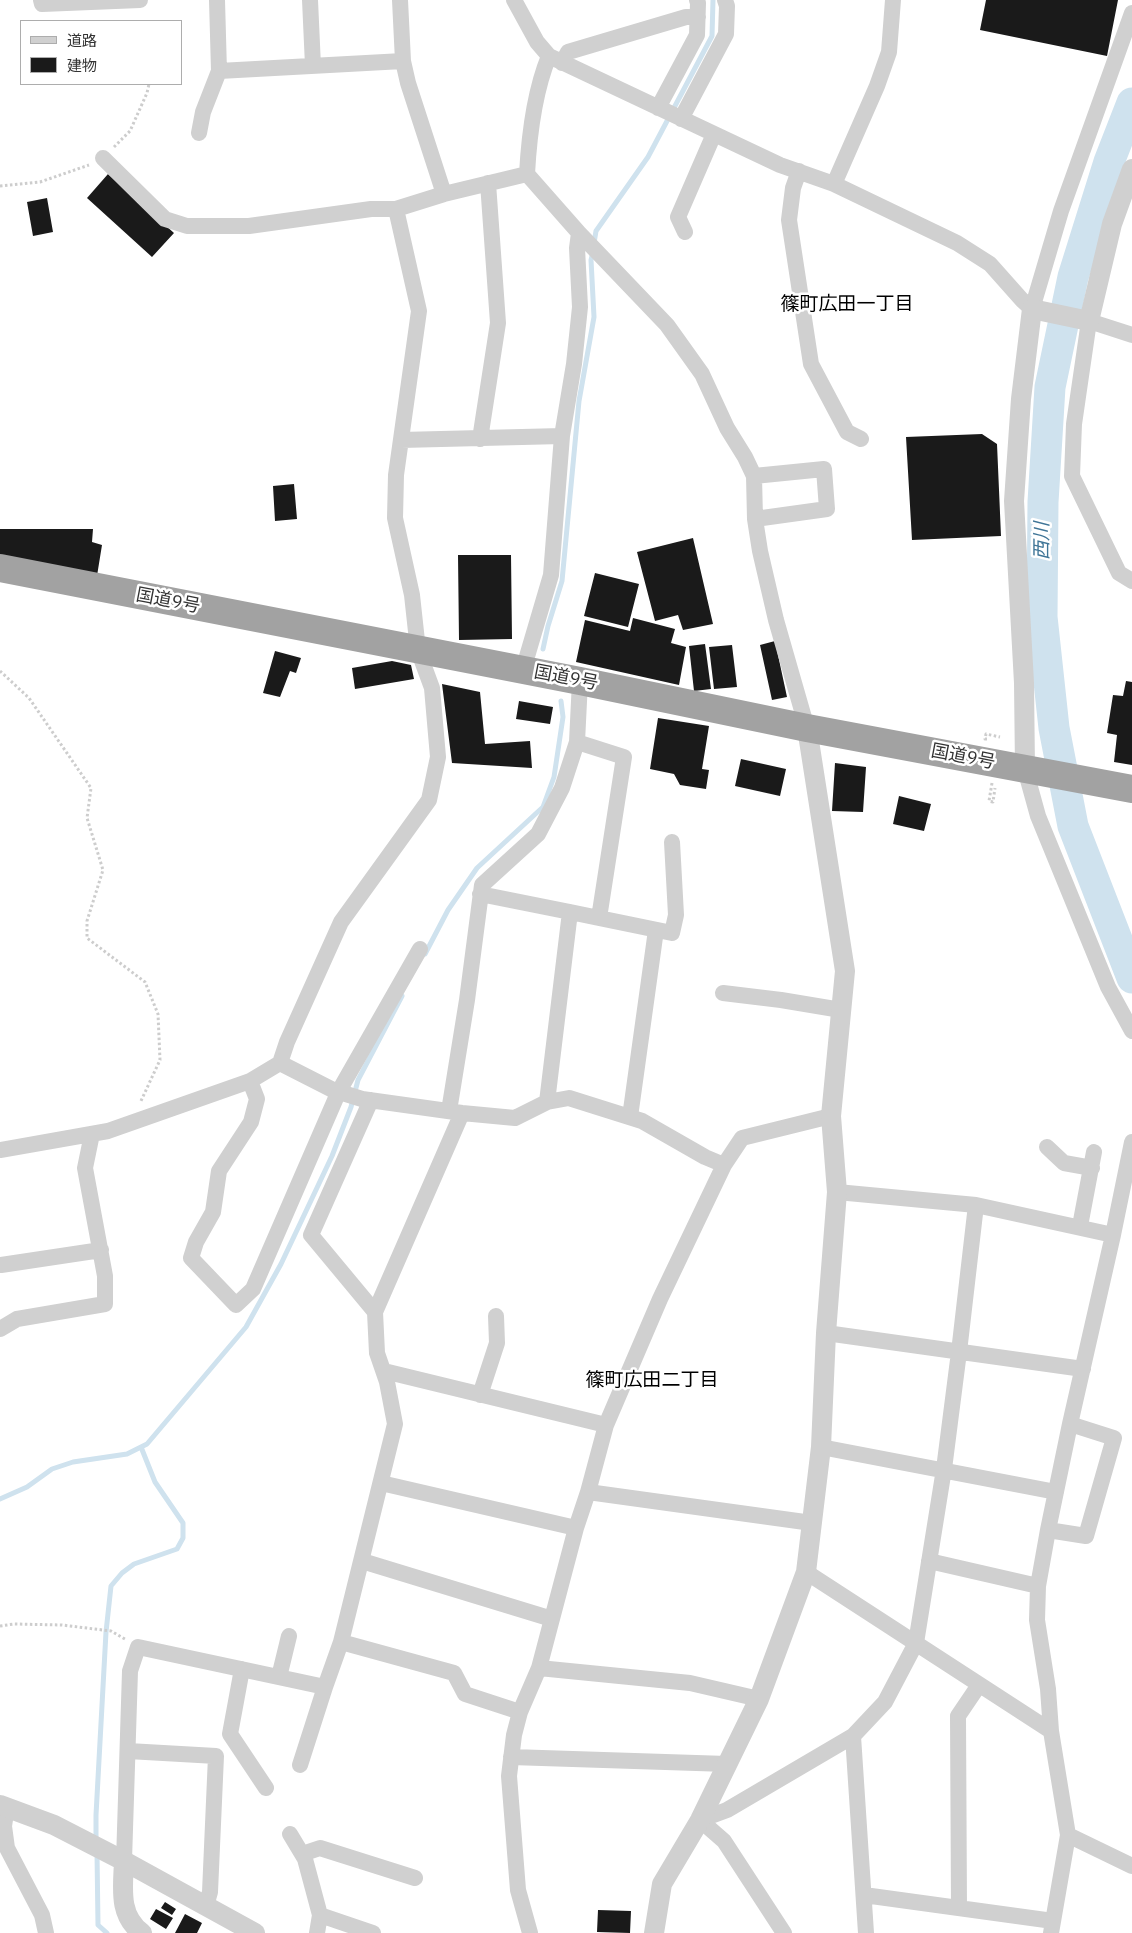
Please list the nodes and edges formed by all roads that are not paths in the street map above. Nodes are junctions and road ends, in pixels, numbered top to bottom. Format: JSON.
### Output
{"nodes":[{"id":1,"x":42,"y":0,"type":"edge"},
{"id":2,"x":133,"y":0,"type":"edge"},
{"id":3,"x":140,"y":0,"type":"edge"},
{"id":4,"x":217,"y":0,"type":"edge"},
{"id":5,"x":310,"y":0,"type":"edge"},
{"id":6,"x":400,"y":0,"type":"edge"},
{"id":7,"x":515,"y":0,"type":"edge"},
{"id":8,"x":697,"y":0,"type":"edge"},
{"id":9,"x":725,"y":0,"type":"edge"},
{"id":10,"x":893,"y":0,"type":"edge"},
{"id":11,"x":1132,"y":13,"type":"edge"},
{"id":12,"x":698,"y":17,"type":"junction"},
{"id":13,"x":555,"y":60,"type":"junction"},
{"id":14,"x":403,"y":61,"type":"junction"},
{"id":15,"x":312,"y":66,"type":"junction"},
{"id":16,"x":219,"y":71,"type":"junction"},
{"id":17,"x":658,"y":108,"type":"junction"},
{"id":18,"x":681,"y":119,"type":"junction"},
{"id":19,"x":198,"y":133,"type":"dead end"},
{"id":20,"x":714,"y":134,"type":"junction"},
{"id":21,"x":103,"y":158,"type":"dead end"},
{"id":22,"x":1132,"y":169,"type":"edge"},
{"id":23,"x":800,"y":172,"type":"junction"},
{"id":24,"x":527,"y":174,"type":"junction"},
{"id":25,"x":488,"y":183,"type":"junction"},
{"id":26,"x":834,"y":184,"type":"junction"},
{"id":27,"x":444,"y":194,"type":"junction"},
{"id":28,"x":396,"y":209,"type":"junction"},
{"id":29,"x":685,"y":232,"type":"dead end"},
{"id":30,"x":579,"y":234,"type":"junction"},
{"id":31,"x":1038,"y":310,"type":"junction"},
{"id":32,"x":1084,"y":320,"type":"junction"},
{"id":33,"x":1132,"y":335,"type":"edge"},
{"id":34,"x":562,"y":436,"type":"junction"},
{"id":35,"x":480,"y":439,"type":"junction"},
{"id":36,"x":861,"y":439,"type":"dead end"},
{"id":37,"x":401,"y":440,"type":"junction"},
{"id":38,"x":754,"y":476,"type":"junction"},
{"id":39,"x":755,"y":519,"type":"junction"},
{"id":40,"x":0,"y":568,"type":"edge"},
{"id":41,"x":1132,"y":581,"type":"edge"},
{"id":42,"x":418,"y":650,"type":"junction"},
{"id":43,"x":522,"y":670,"type":"junction"},
{"id":44,"x":580,"y":680,"type":"junction"},
{"id":45,"x":807,"y":728,"type":"junction"},
{"id":46,"x":577,"y":742,"type":"junction"},
{"id":47,"x":1034,"y":770,"type":"junction"},
{"id":48,"x":1132,"y":789,"type":"edge"},
{"id":49,"x":672,"y":842,"type":"dead end"},
{"id":50,"x":480,"y":894,"type":"junction"},
{"id":51,"x":570,"y":912,"type":"junction"},
{"id":52,"x":599,"y":918,"type":"junction"},
{"id":53,"x":656,"y":930,"type":"junction"},
{"id":54,"x":420,"y":949,"type":"dead end"},
{"id":55,"x":723,"y":993,"type":"dead end"},
{"id":56,"x":841,"y":1010,"type":"junction"},
{"id":57,"x":1132,"y":1031,"type":"edge"},
{"id":58,"x":280,"y":1063,"type":"junction"},
{"id":59,"x":250,"y":1081,"type":"junction"},
{"id":60,"x":338,"y":1091,"type":"junction"},
{"id":61,"x":371,"y":1100,"type":"junction"},
{"id":62,"x":547,"y":1102,"type":"junction"},
{"id":63,"x":456,"y":1112,"type":"junction"},
{"id":64,"x":830,"y":1116,"type":"junction"},
{"id":65,"x":630,"y":1117,"type":"junction"},
{"id":66,"x":92,"y":1134,"type":"junction"},
{"id":67,"x":1132,"y":1142,"type":"edge"},
{"id":68,"x":1047,"y":1147,"type":"dead end"},
{"id":69,"x":0,"y":1150,"type":"edge"},
{"id":70,"x":1094,"y":1152,"type":"dead end"},
{"id":71,"x":724,"y":1165,"type":"junction"},
{"id":72,"x":1092,"y":1168,"type":"junction"},
{"id":73,"x":837,"y":1192,"type":"junction"},
{"id":74,"x":976,"y":1205,"type":"junction"},
{"id":75,"x":1080,"y":1226,"type":"junction"},
{"id":76,"x":1113,"y":1235,"type":"junction"},
{"id":77,"x":101,"y":1250,"type":"junction"},
{"id":78,"x":0,"y":1265,"type":"edge"},
{"id":79,"x":375,"y":1312,"type":"junction"},
{"id":80,"x":496,"y":1316,"type":"dead end"},
{"id":81,"x":0,"y":1329,"type":"edge"},
{"id":82,"x":826,"y":1333,"type":"junction"},
{"id":83,"x":960,"y":1352,"type":"junction"},
{"id":84,"x":1083,"y":1368,"type":"junction"},
{"id":85,"x":384,"y":1371,"type":"junction"},
{"id":86,"x":480,"y":1395,"type":"junction"},
{"id":87,"x":1070,"y":1424,"type":"junction"},
{"id":88,"x":606,"y":1425,"type":"junction"},
{"id":89,"x":821,"y":1447,"type":"junction"},
{"id":90,"x":944,"y":1469,"type":"junction"},
{"id":91,"x":381,"y":1483,"type":"junction"},
{"id":92,"x":588,"y":1492,"type":"junction"},
{"id":93,"x":1056,"y":1492,"type":"junction"},
{"id":94,"x":812,"y":1523,"type":"junction"},
{"id":95,"x":576,"y":1528,"type":"junction"},
{"id":96,"x":1048,"y":1530,"type":"junction"},
{"id":97,"x":362,"y":1561,"type":"junction"},
{"id":98,"x":929,"y":1561,"type":"junction"},
{"id":99,"x":806,"y":1572,"type":"junction"},
{"id":100,"x":1038,"y":1586,"type":"junction"},
{"id":101,"x":552,"y":1619,"type":"junction"},
{"id":102,"x":290,"y":1636,"type":"dead end"},
{"id":103,"x":341,"y":1642,"type":"junction"},
{"id":104,"x":916,"y":1643,"type":"junction"},
{"id":105,"x":539,"y":1668,"type":"junction"},
{"id":106,"x":242,"y":1669,"type":"junction"},
{"id":107,"x":279,"y":1677,"type":"junction"},
{"id":108,"x":979,"y":1685,"type":"junction"},
{"id":109,"x":325,"y":1687,"type":"junction"},
{"id":110,"x":759,"y":1699,"type":"junction"},
{"id":111,"x":520,"y":1712,"type":"junction"},
{"id":112,"x":1051,"y":1731,"type":"junction"},
{"id":113,"x":853,"y":1736,"type":"junction"},
{"id":114,"x":128,"y":1751,"type":"junction"},
{"id":115,"x":511,"y":1757,"type":"junction"},
{"id":116,"x":727,"y":1764,"type":"junction"},
{"id":117,"x":300,"y":1765,"type":"dead end"},
{"id":118,"x":266,"y":1788,"type":"dead end"},
{"id":119,"x":3,"y":1806,"type":"edge"},
{"id":120,"x":700,"y":1820,"type":"junction"},
{"id":121,"x":290,"y":1834,"type":"dead end"},
{"id":122,"x":1068,"y":1835,"type":"junction"},
{"id":123,"x":302,"y":1854,"type":"junction"},
{"id":124,"x":124,"y":1861,"type":"junction"},
{"id":125,"x":1132,"y":1866,"type":"edge"},
{"id":126,"x":415,"y":1878,"type":"dead end"},
{"id":127,"x":864,"y":1895,"type":"junction"},
{"id":128,"x":206,"y":1906,"type":"junction"},
{"id":129,"x":959,"y":1908,"type":"junction"},
{"id":130,"x":320,"y":1915,"type":"junction"},
{"id":131,"x":1052,"y":1927,"type":"edge"},
{"id":132,"x":46,"y":1933,"type":"edge"},
{"id":133,"x":142,"y":1933,"type":"edge"},
{"id":134,"x":255,"y":1933,"type":"edge"},
{"id":135,"x":317,"y":1933,"type":"edge"},
{"id":136,"x":373,"y":1933,"type":"edge"},
{"id":137,"x":530,"y":1933,"type":"edge"},
{"id":138,"x":654,"y":1933,"type":"edge"},
{"id":139,"x":784,"y":1933,"type":"edge"},
{"id":140,"x":866,"y":1933,"type":"edge"}],
"edges":[{"from":1,"to":2,"type":"street"},
{"from":2,"to":3,"type":"street"},
{"from":4,"to":16,"type":"street"},
{"from":5,"to":15,"type":"street"},
{"from":6,"to":14,"type":"street"},
{"from":7,"to":13,"type":"street"},
{"from":8,"to":12,"type":"street"},
{"from":9,"to":18,"type":"street"},
{"from":10,"to":26,"type":"street"},
{"from":11,"to":31,"type":"street"},
{"from":12,"to":13,"type":"street"},
{"from":12,"to":17,"type":"street"},
{"from":13,"to":17,"type":"street"},
{"from":13,"to":24,"type":"street"},
{"from":14,"to":15,"type":"street"},
{"from":14,"to":27,"type":"street"},
{"from":15,"to":16,"type":"street"},
{"from":16,"to":19,"type":"street"},
{"from":17,"to":18,"type":"street"},
{"from":18,"to":20,"type":"street"},
{"from":20,"to":23,"type":"street"},
{"from":20,"to":29,"type":"street"},
{"from":21,"to":28,"type":"street"},
{"from":22,"to":32,"type":"street"},
{"from":23,"to":26,"type":"street"},
{"from":23,"to":36,"type":"street"},
{"from":24,"to":25,"type":"street"},
{"from":24,"to":30,"type":"street"},
{"from":25,"to":27,"type":"street"},
{"from":25,"to":35,"type":"street"},
{"from":26,"to":31,"type":"street"},
{"from":27,"to":28,"type":"street"},
{"from":28,"to":37,"type":"street"},
{"from":30,"to":34,"type":"street"},
{"from":30,"to":38,"type":"street"},
{"from":31,"to":32,"type":"street"},
{"from":31,"to":47,"type":"street"},
{"from":32,"to":33,"type":"street"},
{"from":32,"to":41,"type":"street"},
{"from":34,"to":35,"type":"street"},
{"from":34,"to":43,"type":"street"},
{"from":35,"to":37,"type":"street"},
{"from":37,"to":42,"type":"street"},
{"from":38,"to":39,"type":"street"},
{"from":38,"to":39,"type":"street"},
{"from":39,"to":45,"type":"street"},
{"from":40,"to":42,"type":"highway","name":"国道9号"},
{"from":42,"to":43,"type":"highway","name":"国道9号"},
{"from":42,"to":58,"type":"street"},
{"from":43,"to":44,"type":"highway","name":"国道9号"},
{"from":44,"to":45,"type":"highway","name":"国道9号"},
{"from":44,"to":46,"type":"street"},
{"from":45,"to":47,"type":"highway","name":"国道9号"},
{"from":45,"to":56,"type":"street"},
{"from":46,"to":50,"type":"street"},
{"from":46,"to":52,"type":"street"},
{"from":47,"to":48,"type":"highway","name":"国道9号"},
{"from":47,"to":57,"type":"street"},
{"from":49,"to":53,"type":"street"},
{"from":50,"to":51,"type":"street"},
{"from":50,"to":63,"type":"street"},
{"from":51,"to":52,"type":"street"},
{"from":51,"to":62,"type":"street"},
{"from":52,"to":53,"type":"street"},
{"from":53,"to":65,"type":"street"},
{"from":54,"to":60,"type":"street"},
{"from":55,"to":56,"type":"street"},
{"from":56,"to":64,"type":"street"},
{"from":58,"to":59,"type":"street"},
{"from":58,"to":60,"type":"street"},
{"from":59,"to":60,"type":"street"},
{"from":59,"to":66,"type":"street"},
{"from":60,"to":61,"type":"street"},
{"from":61,"to":63,"type":"street"},
{"from":61,"to":79,"type":"street"},
{"from":62,"to":63,"type":"street"},
{"from":62,"to":65,"type":"street"},
{"from":63,"to":79,"type":"street"},
{"from":64,"to":71,"type":"street"},
{"from":64,"to":73,"type":"street"},
{"from":65,"to":71,"type":"street"},
{"from":66,"to":69,"type":"street"},
{"from":66,"to":77,"type":"street"},
{"from":67,"to":76,"type":"street"},
{"from":68,"to":72,"type":"street"},
{"from":70,"to":72,"type":"street"},
{"from":71,"to":88,"type":"street"},
{"from":72,"to":75,"type":"street"},
{"from":73,"to":74,"type":"street"},
{"from":73,"to":82,"type":"street"},
{"from":74,"to":75,"type":"street"},
{"from":74,"to":83,"type":"street"},
{"from":75,"to":76,"type":"street"},
{"from":76,"to":84,"type":"street"},
{"from":77,"to":78,"type":"street"},
{"from":77,"to":81,"type":"street"},
{"from":79,"to":85,"type":"street"},
{"from":80,"to":86,"type":"street"},
{"from":82,"to":83,"type":"street"},
{"from":82,"to":89,"type":"street"},
{"from":83,"to":84,"type":"street"},
{"from":83,"to":90,"type":"street"},
{"from":84,"to":87,"type":"street"},
{"from":85,"to":86,"type":"street"},
{"from":85,"to":91,"type":"street"},
{"from":86,"to":88,"type":"street"},
{"from":87,"to":93,"type":"street"},
{"from":87,"to":96,"type":"street"},
{"from":88,"to":92,"type":"street"},
{"from":89,"to":90,"type":"street"},
{"from":89,"to":94,"type":"street"},
{"from":90,"to":93,"type":"street"},
{"from":90,"to":98,"type":"street"},
{"from":91,"to":95,"type":"street"},
{"from":91,"to":97,"type":"street"},
{"from":92,"to":94,"type":"street"},
{"from":92,"to":95,"type":"street"},
{"from":93,"to":96,"type":"street"},
{"from":94,"to":99,"type":"street"},
{"from":95,"to":101,"type":"street"},
{"from":96,"to":100,"type":"street"},
{"from":97,"to":101,"type":"street"},
{"from":97,"to":103,"type":"street"},
{"from":98,"to":100,"type":"street"},
{"from":98,"to":104,"type":"street"},
{"from":99,"to":104,"type":"street"},
{"from":99,"to":110,"type":"street"},
{"from":100,"to":112,"type":"street"},
{"from":101,"to":105,"type":"street"},
{"from":102,"to":107,"type":"street"},
{"from":103,"to":109,"type":"street"},
{"from":103,"to":111,"type":"street"},
{"from":104,"to":108,"type":"street"},
{"from":104,"to":113,"type":"street"},
{"from":105,"to":110,"type":"street"},
{"from":105,"to":111,"type":"street"},
{"from":106,"to":107,"type":"street"},
{"from":106,"to":114,"type":"street"},
{"from":106,"to":118,"type":"street"},
{"from":107,"to":109,"type":"street"},
{"from":108,"to":112,"type":"street"},
{"from":108,"to":129,"type":"street"},
{"from":109,"to":117,"type":"street"},
{"from":110,"to":116,"type":"street"},
{"from":111,"to":115,"type":"street"},
{"from":112,"to":122,"type":"street"},
{"from":113,"to":120,"type":"street"},
{"from":113,"to":127,"type":"street"},
{"from":114,"to":124,"type":"street"},
{"from":114,"to":128,"type":"street"},
{"from":115,"to":116,"type":"street"},
{"from":115,"to":137,"type":"street"},
{"from":116,"to":120,"type":"street"},
{"from":119,"to":124,"type":"street"},
{"from":119,"to":132,"type":"street"},
{"from":120,"to":138,"type":"street"},
{"from":120,"to":139,"type":"street"},
{"from":121,"to":123,"type":"street"},
{"from":122,"to":125,"type":"street"},
{"from":122,"to":131,"type":"street"},
{"from":123,"to":126,"type":"street"},
{"from":123,"to":130,"type":"street"},
{"from":124,"to":128,"type":"street"},
{"from":124,"to":133,"type":"street"},
{"from":127,"to":129,"type":"street"},
{"from":127,"to":140,"type":"street"},
{"from":128,"to":134,"type":"street"},
{"from":129,"to":131,"type":"street"},
{"from":130,"to":135,"type":"street"},
{"from":130,"to":136,"type":"street"}]}
